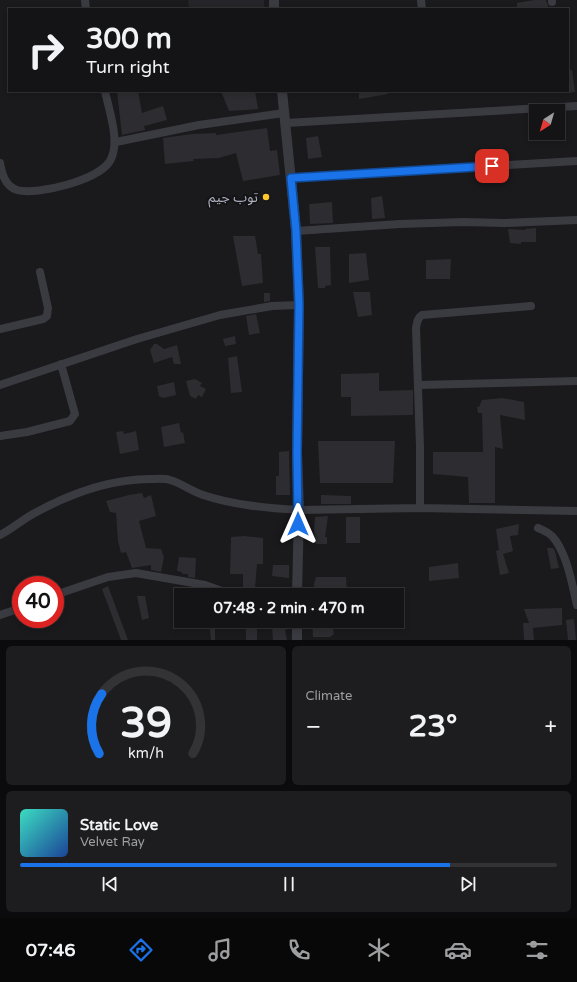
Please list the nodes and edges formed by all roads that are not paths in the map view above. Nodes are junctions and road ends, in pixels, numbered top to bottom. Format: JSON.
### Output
{"nodes":[{"id":1,"x":105,"y":92,"type":"edge"},
{"id":2,"x":282,"y":92,"type":"edge"},
{"id":3,"x":577,"y":106,"type":"edge"},
{"id":4,"x":285,"y":118,"type":"junction"},
{"id":5,"x":116,"y":142,"type":"junction"},
{"id":6,"x":577,"y":161,"type":"edge"},
{"id":7,"x":0,"y":163,"type":"edge"},
{"id":8,"x":291,"y":178,"type":"junction"},
{"id":9,"x":577,"y":220,"type":"edge"},
{"id":10,"x":296,"y":231,"type":"junction"},
{"id":11,"x":40,"y":272,"type":"dead end"},
{"id":12,"x":299,"y":305,"type":"junction"},
{"id":13,"x":531,"y":306,"type":"dead end"},
{"id":14,"x":0,"y":329,"type":"edge"},
{"id":15,"x":61,"y":364,"type":"junction"},
{"id":16,"x":577,"y":381,"type":"edge"},
{"id":17,"x":0,"y":385,"type":"edge"},
{"id":18,"x":418,"y":385,"type":"junction"},
{"id":19,"x":0,"y":436,"type":"edge"},
{"id":20,"x":420,"y":508,"type":"junction"},
{"id":21,"x":299,"y":510,"type":"junction"},
{"id":22,"x":577,"y":511,"type":"edge"},
{"id":23,"x":538,"y":528,"type":"dead end"},
{"id":24,"x":0,"y":535,"type":"edge"},
{"id":25,"x":213,"y":588,"type":"edge"},
{"id":26,"x":297,"y":588,"type":"edge"},
{"id":27,"x":64,"y":593,"type":"edge"},
{"id":28,"x":577,"y":605,"type":"edge"},
{"id":29,"x":12,"y":611,"type":"edge"},
{"id":30,"x":0,"y":615,"type":"edge"},
{"id":31,"x":297,"y":628,"type":"edge"},
{"id":32,"x":297,"y":640,"type":"edge"}],
"edges":[{"from":1,"to":5,"type":"street"},
{"from":2,"to":4,"type":"street"},
{"from":3,"to":4,"type":"street"},
{"from":4,"to":5,"type":"street"},
{"from":4,"to":8,"type":"street"},
{"from":5,"to":7,"type":"street"},
{"from":6,"to":8,"type":"street"},
{"from":8,"to":10,"type":"street"},
{"from":9,"to":10,"type":"street"},
{"from":10,"to":12,"type":"street"},
{"from":11,"to":14,"type":"street"},
{"from":12,"to":15,"type":"street"},
{"from":12,"to":21,"type":"street"},
{"from":13,"to":18,"type":"street"},
{"from":15,"to":17,"type":"street"},
{"from":15,"to":19,"type":"street"},
{"from":16,"to":18,"type":"street"},
{"from":18,"to":20,"type":"street"},
{"from":20,"to":21,"type":"street"},
{"from":20,"to":22,"type":"street"},
{"from":21,"to":24,"type":"street"},
{"from":21,"to":26,"type":"street"},
{"from":23,"to":28,"type":"street"},
{"from":25,"to":27,"type":"street"},
{"from":29,"to":30,"type":"street"},
{"from":31,"to":32,"type":"street"}]}
